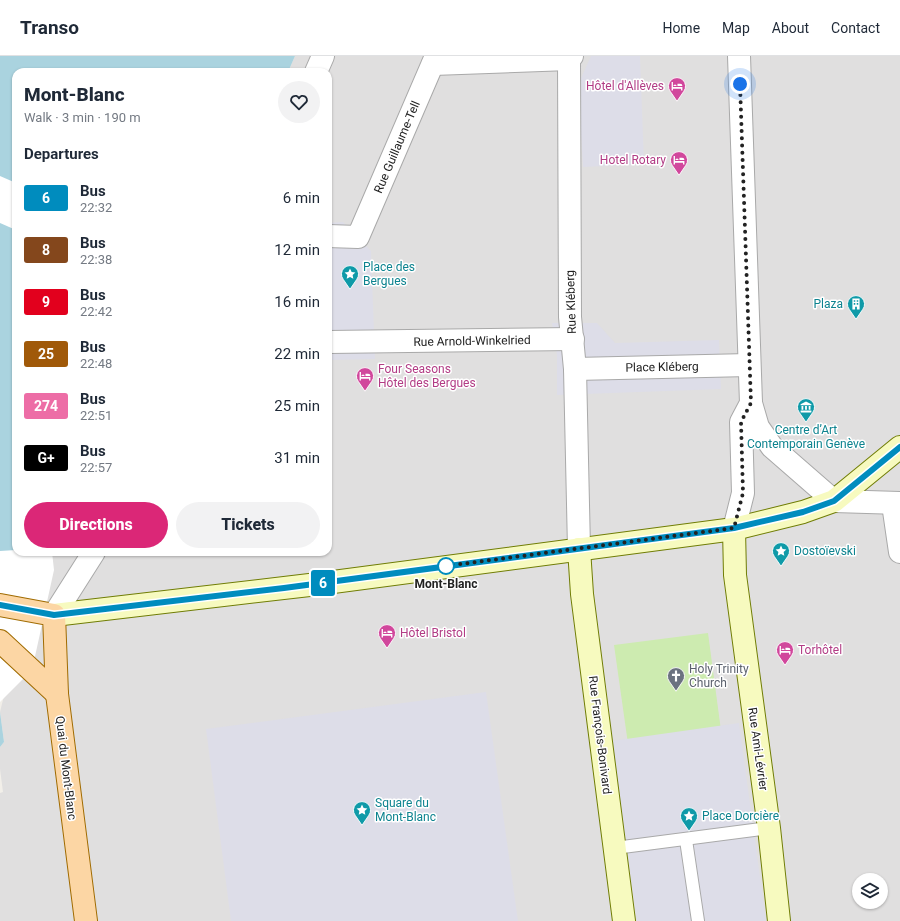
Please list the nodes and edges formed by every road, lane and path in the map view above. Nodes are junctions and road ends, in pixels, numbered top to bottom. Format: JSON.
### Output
{"nodes":[{"id":1,"x":323,"y":56,"type":"edge"},
{"id":2,"x":739,"y":56,"type":"edge"},
{"id":3,"x":570,"y":58,"type":"edge"},
{"id":4,"x":434,"y":60,"type":"edge"},
{"id":5,"x":318,"y":68,"type":"edge"},
{"id":6,"x":332,"y":236,"type":"edge"},
{"id":7,"x":573,"y":339,"type":"junction"},
{"id":8,"x":332,"y":342,"type":"edge"},
{"id":9,"x":749,"y":365,"type":"junction"},
{"id":10,"x":574,"y":369,"type":"junction"},
{"id":11,"x":751,"y":403,"type":"junction"},
{"id":12,"x":900,"y":447,"type":"edge"},
{"id":13,"x":834,"y":501,"type":"junction"},
{"id":14,"x":897,"y":504,"type":"edge"},
{"id":15,"x":734,"y":528,"type":"junction"},
{"id":16,"x":579,"y":549,"type":"junction"},
{"id":17,"x":900,"y":552,"type":"edge"},
{"id":18,"x":91,"y":556,"type":"edge"},
{"id":19,"x":0,"y":605,"type":"edge"},
{"id":20,"x":49,"y":614,"type":"junction"},
{"id":21,"x":0,"y":641,"type":"edge"},
{"id":22,"x":57,"y":694,"type":"junction"},
{"id":23,"x":769,"y":828,"type":"junction"},
{"id":24,"x":686,"y":840,"type":"junction"},
{"id":25,"x":615,"y":848,"type":"junction"},
{"id":26,"x":86,"y":921,"type":"edge"},
{"id":27,"x":624,"y":921,"type":"edge"},
{"id":28,"x":698,"y":921,"type":"edge"},
{"id":29,"x":779,"y":921,"type":"edge"}],
"edges":[{"from":1,"to":5,"type":"street"},
{"from":2,"to":9,"type":"street"},
{"from":3,"to":4,"type":"street"},
{"from":3,"to":7,"type":"street","name":"Rue Kléberg"},
{"from":4,"to":6,"type":"street","name":"Rue Guillaume-Tell"},
{"from":7,"to":8,"type":"street","name":"Rue Arnold-Winkelried"},
{"from":7,"to":10,"type":"street","name":"Rue Kléberg"},
{"from":9,"to":10,"type":"street","name":"Place Kléberg"},
{"from":9,"to":11,"type":"street"},
{"from":10,"to":16,"type":"street","name":"Rue Kléberg"},
{"from":11,"to":13,"type":"street"},
{"from":11,"to":15,"type":"street"},
{"from":12,"to":13,"type":"main road"},
{"from":13,"to":14,"type":"street"},
{"from":13,"to":15,"type":"main road"},
{"from":14,"to":17,"type":"street"},
{"from":15,"to":16,"type":"main road"},
{"from":15,"to":23,"type":"main road","name":"Rue Ami-Lévrier"},
{"from":16,"to":20,"type":"main road"},
{"from":16,"to":25,"type":"main road","name":"Rue François-Bonivard"},
{"from":18,"to":20,"type":"street"},
{"from":19,"to":20,"type":"main road"},
{"from":20,"to":22,"type":"main road","name":"Quai du Mont-Blanc"},
{"from":21,"to":22,"type":"main road"},
{"from":22,"to":26,"type":"main road","name":"Quai du Mont-Blanc"},
{"from":23,"to":24,"type":"lane"},
{"from":23,"to":29,"type":"main road","name":"Rue Ami-Lévrier"},
{"from":24,"to":25,"type":"lane"},
{"from":24,"to":28,"type":"lane"},
{"from":25,"to":27,"type":"main road","name":"Rue François-Bonivard"}]}
